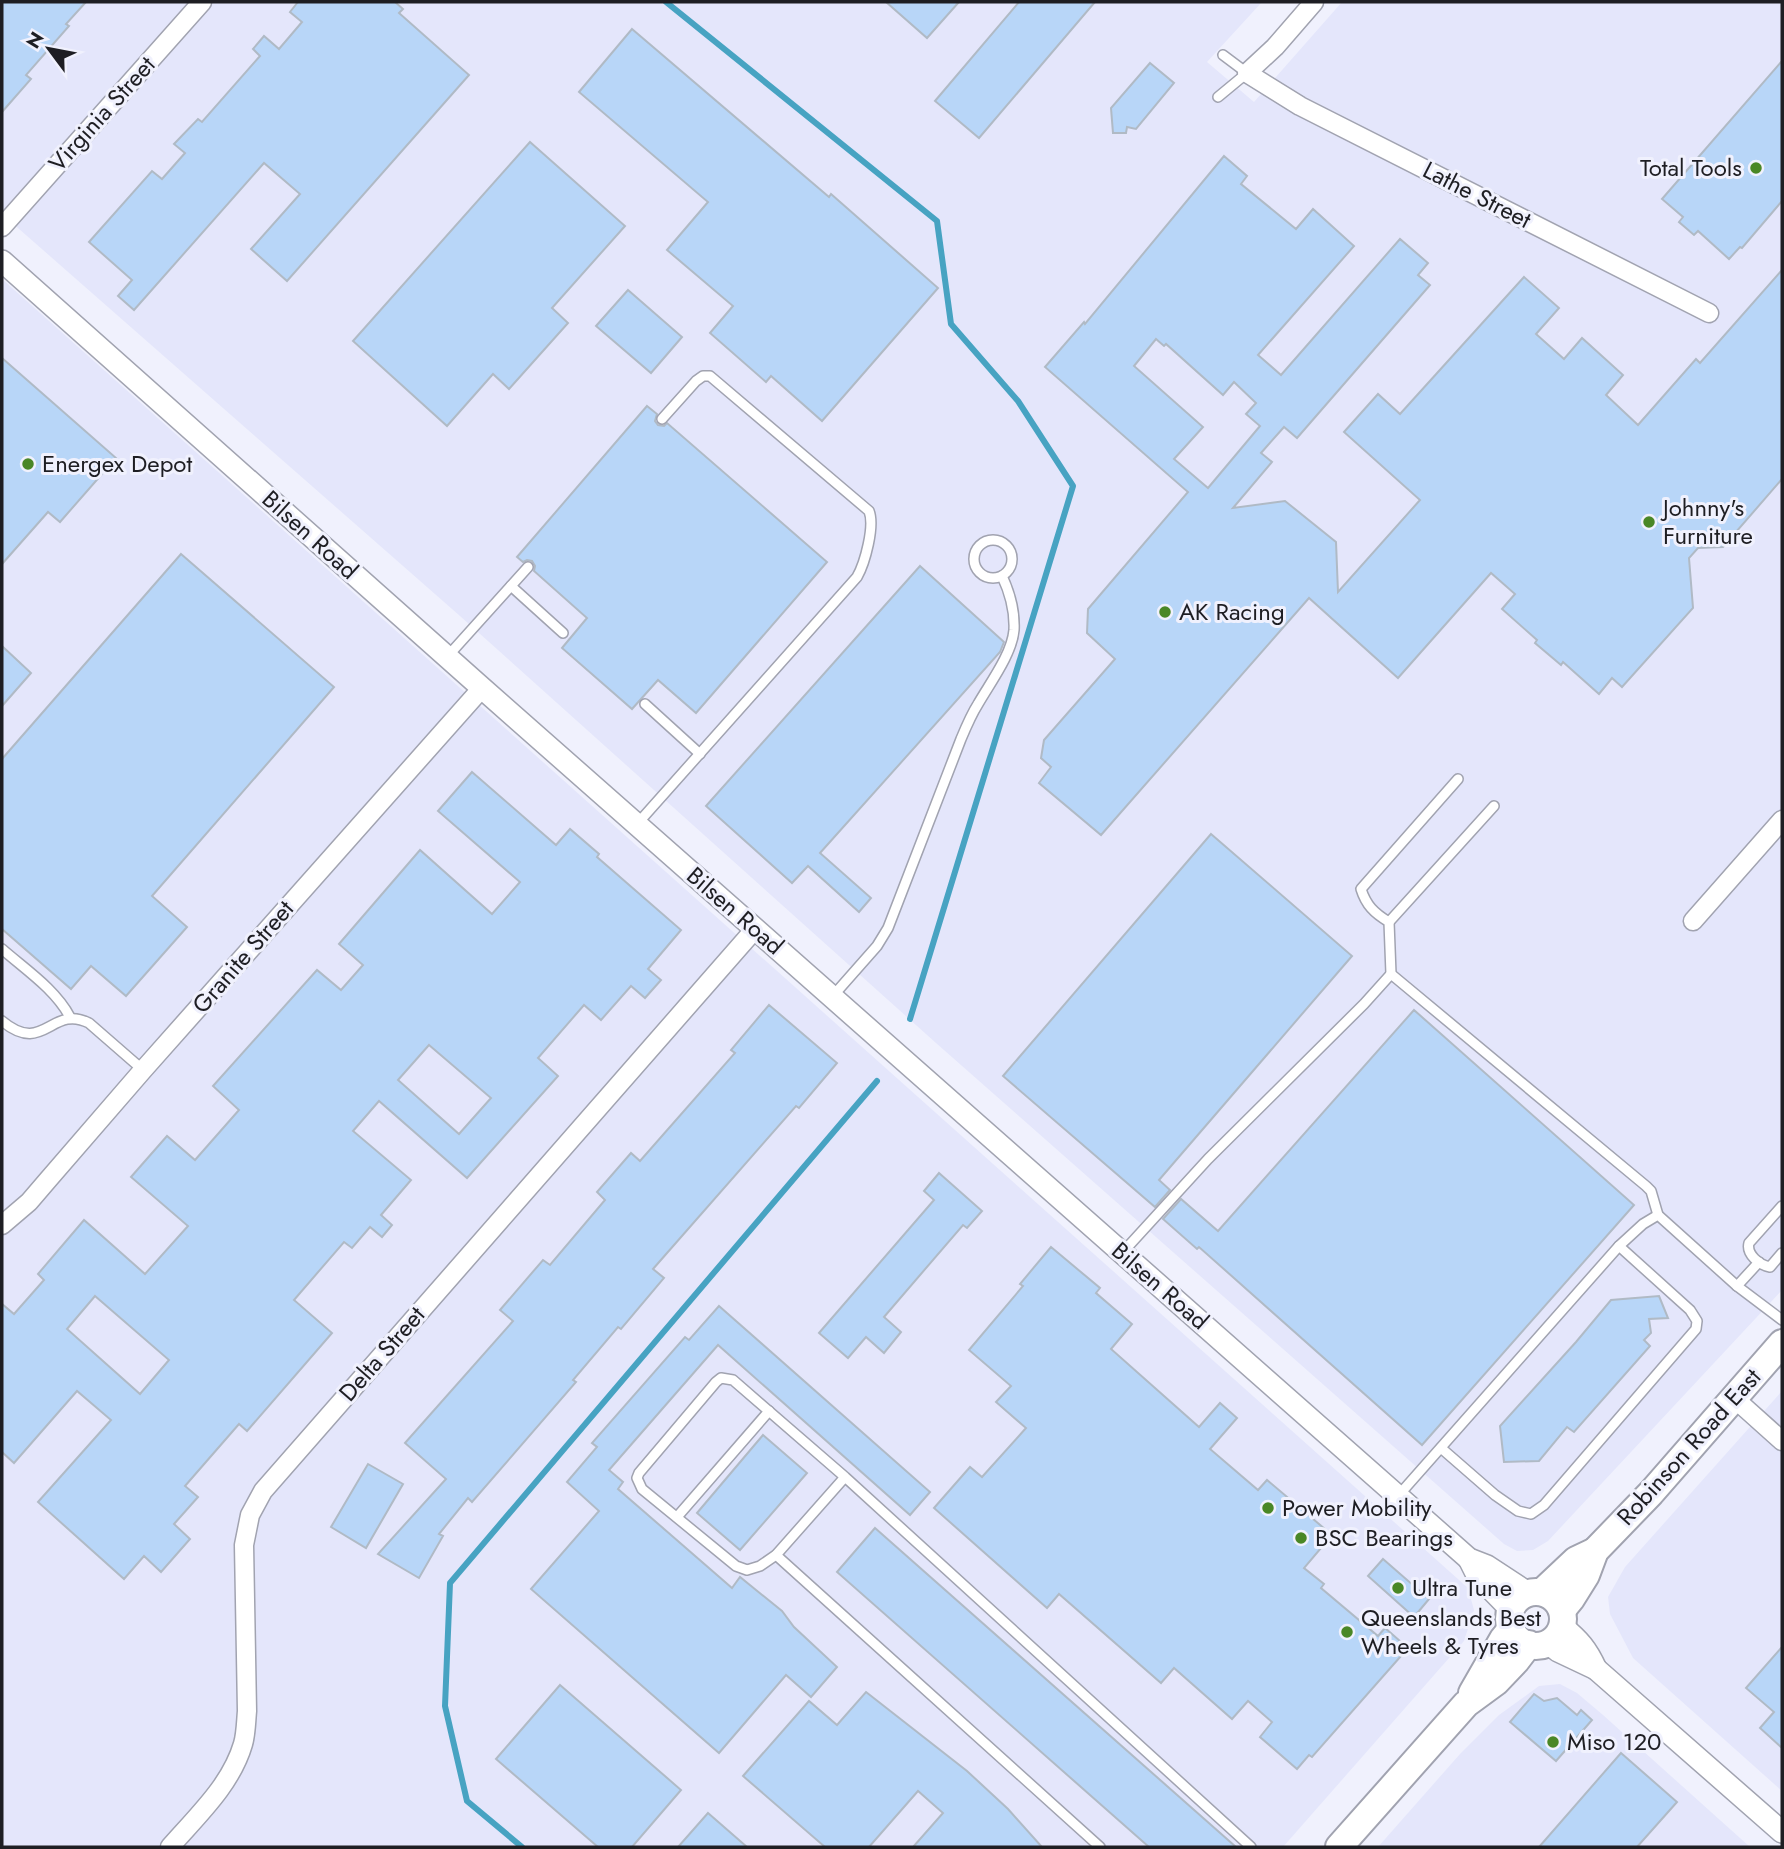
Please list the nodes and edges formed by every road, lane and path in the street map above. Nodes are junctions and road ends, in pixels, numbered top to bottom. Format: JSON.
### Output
{"nodes":[{"id":1,"x":202,"y":2,"type":"edge"},
{"id":2,"x":1314,"y":2,"type":"edge"},
{"id":3,"x":1223,"y":55,"type":"dead end"},
{"id":4,"x":1247,"y":73,"type":"junction"},
{"id":5,"x":1218,"y":96,"type":"dead end"},
{"id":6,"x":2,"y":227,"type":"edge"},
{"id":7,"x":2,"y":261,"type":"edge"},
{"id":8,"x":1709,"y":313,"type":"dead end"},
{"id":9,"x":662,"y":419,"type":"dead end"},
{"id":10,"x":528,"y":567,"type":"dead end"},
{"id":11,"x":1002,"y":576,"type":"junction"},
{"id":12,"x":511,"y":586,"type":"junction"},
{"id":13,"x":563,"y":633,"type":"dead end"},
{"id":14,"x":447,"y":657,"type":"junction"},
{"id":15,"x":482,"y":688,"type":"junction"},
{"id":16,"x":645,"y":704,"type":"dead end"},
{"id":17,"x":700,"y":754,"type":"junction"},
{"id":18,"x":1458,"y":779,"type":"dead end"},
{"id":19,"x":1494,"y":806,"type":"dead end"},
{"id":20,"x":1782,"y":820,"type":"edge"},
{"id":21,"x":637,"y":824,"type":"junction"},
{"id":22,"x":1693,"y":921,"type":"dead end"},
{"id":23,"x":1389,"y":922,"type":"junction"},
{"id":24,"x":755,"y":929,"type":"junction"},
{"id":25,"x":2,"y":949,"type":"edge"},
{"id":26,"x":1391,"y":974,"type":"junction"},
{"id":27,"x":832,"y":997,"type":"junction"},
{"id":28,"x":70,"y":1017,"type":"junction"},
{"id":29,"x":2,"y":1021,"type":"edge"},
{"id":30,"x":143,"y":1070,"type":"junction"},
{"id":31,"x":1782,"y":1206,"type":"edge"},
{"id":32,"x":1658,"y":1215,"type":"junction"},
{"id":33,"x":2,"y":1225,"type":"edge"},
{"id":34,"x":1619,"y":1246,"type":"junction"},
{"id":35,"x":1122,"y":1253,"type":"junction"},
{"id":36,"x":1782,"y":1253,"type":"edge"},
{"id":37,"x":1759,"y":1262,"type":"junction"},
{"id":38,"x":1737,"y":1286,"type":"junction"},
{"id":39,"x":1782,"y":1320,"type":"edge"},
{"id":40,"x":1782,"y":1343,"type":"edge"},
{"id":41,"x":1734,"y":1398,"type":"junction"},
{"id":42,"x":769,"y":1411,"type":"junction"},
{"id":43,"x":1782,"y":1441,"type":"edge"},
{"id":44,"x":1441,"y":1448,"type":"junction"},
{"id":45,"x":845,"y":1477,"type":"junction"},
{"id":46,"x":1398,"y":1496,"type":"junction"},
{"id":47,"x":677,"y":1517,"type":"junction"},
{"id":48,"x":776,"y":1555,"type":"junction"},
{"id":49,"x":1537,"y":1618,"type":"junction"},
{"id":50,"x":1782,"y":1832,"type":"edge"},
{"id":51,"x":170,"y":1847,"type":"edge"},
{"id":52,"x":1100,"y":1847,"type":"edge"},
{"id":53,"x":1251,"y":1847,"type":"edge"},
{"id":54,"x":1339,"y":1847,"type":"edge"}],
"edges":[{"from":1,"to":6,"type":"street","name":"Virginia Street"},
{"from":2,"to":4,"type":"street"},
{"from":3,"to":4,"type":"lane"},
{"from":4,"to":5,"type":"lane"},
{"from":4,"to":8,"type":"street","name":"Lathe Street"},
{"from":7,"to":14,"type":"street","name":"Bilsen Road"},
{"from":9,"to":17,"type":"lane"},
{"from":10,"to":12,"type":"lane"},
{"from":11,"to":11,"type":"lane"},
{"from":11,"to":27,"type":"lane"},
{"from":12,"to":13,"type":"lane"},
{"from":12,"to":14,"type":"lane"},
{"from":14,"to":15,"type":"street","name":"Bilsen Road"},
{"from":15,"to":21,"type":"street","name":"Bilsen Road"},
{"from":15,"to":30,"type":"street","name":"Granite Street"},
{"from":16,"to":17,"type":"lane"},
{"from":17,"to":21,"type":"lane"},
{"from":18,"to":23,"type":"lane"},
{"from":19,"to":23,"type":"lane"},
{"from":20,"to":22,"type":"street"},
{"from":21,"to":24,"type":"street","name":"Bilsen Road"},
{"from":23,"to":26,"type":"lane"},
{"from":24,"to":27,"type":"street","name":"Bilsen Road"},
{"from":24,"to":51,"type":"street","name":"Delta Street"},
{"from":25,"to":28,"type":"lane"},
{"from":26,"to":32,"type":"lane"},
{"from":26,"to":35,"type":"lane"},
{"from":27,"to":35,"type":"street","name":"Bilsen Road"},
{"from":28,"to":29,"type":"lane"},
{"from":28,"to":30,"type":"lane"},
{"from":30,"to":33,"type":"street","name":"Granite Street"},
{"from":31,"to":37,"type":"lane"},
{"from":32,"to":34,"type":"lane"},
{"from":32,"to":38,"type":"lane"},
{"from":34,"to":44,"type":"lane"},
{"from":34,"to":44,"type":"lane"},
{"from":35,"to":46,"type":"street","name":"Bilsen Road"},
{"from":36,"to":37,"type":"lane"},
{"from":37,"to":38,"type":"lane"},
{"from":38,"to":39,"type":"lane"},
{"from":40,"to":41,"type":"main road","name":"Robinson Road East"},
{"from":41,"to":43,"type":"street"},
{"from":41,"to":49,"type":"main road","name":"Robinson Road East"},
{"from":42,"to":45,"type":"lane"},
{"from":42,"to":47,"type":"lane"},
{"from":42,"to":47,"type":"lane"},
{"from":44,"to":46,"type":"lane"},
{"from":45,"to":48,"type":"lane"},
{"from":45,"to":53,"type":"lane"},
{"from":46,"to":49,"type":"street","name":"Bilsen Road"},
{"from":47,"to":48,"type":"lane"},
{"from":48,"to":52,"type":"lane"},
{"from":49,"to":50,"type":"street","name":"Bilsen Road"},
{"from":49,"to":54,"type":"main road","name":"Robinson Road East"}]}
